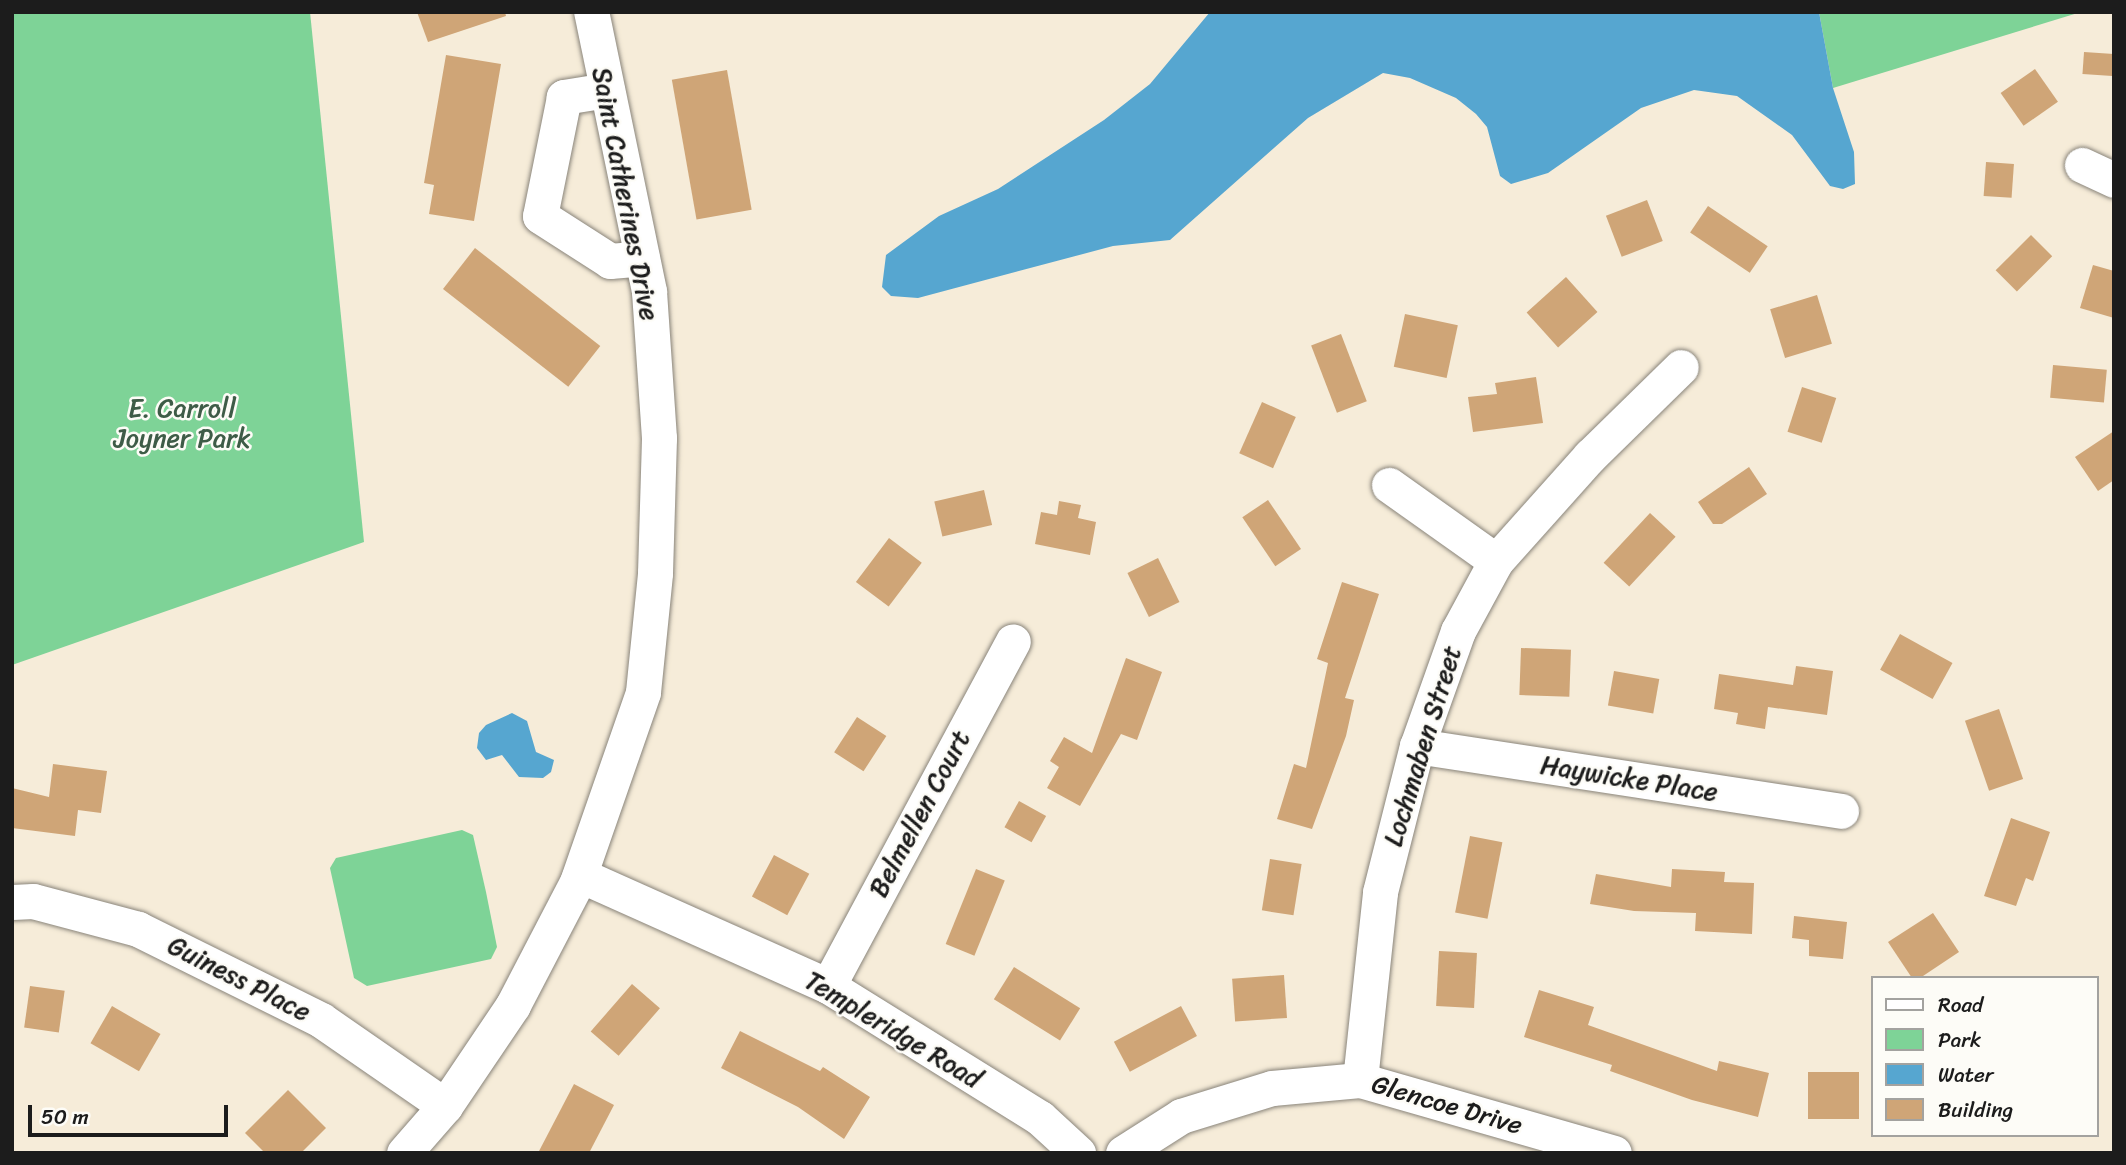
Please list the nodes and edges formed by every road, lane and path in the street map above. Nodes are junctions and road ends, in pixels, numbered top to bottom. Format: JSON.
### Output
{"nodes":[{"id":1,"x":601,"y":14,"type":"edge"},
{"id":2,"x":607,"y":90,"type":"junction"},
{"id":3,"x":2082,"y":165,"type":"dead end"},
{"id":4,"x":2114,"y":180,"type":"edge"},
{"id":5,"x":642,"y":258,"type":"junction"},
{"id":6,"x":1681,"y":367,"type":"dead end"},
{"id":7,"x":1389,"y":485,"type":"dead end"},
{"id":8,"x":1496,"y":561,"type":"junction"},
{"id":9,"x":1013,"y":641,"type":"dead end"},
{"id":10,"x":1417,"y":746,"type":"junction"},
{"id":11,"x":1841,"y":811,"type":"dead end"},
{"id":12,"x":580,"y":875,"type":"junction"},
{"id":13,"x":12,"y":902,"type":"edge"},
{"id":14,"x":828,"y":986,"type":"junction"},
{"id":15,"x":1360,"y":1080,"type":"junction"},
{"id":16,"x":445,"y":1106,"type":"junction"},
{"id":17,"x":404,"y":1153,"type":"edge"},
{"id":18,"x":1078,"y":1153,"type":"edge"},
{"id":19,"x":1123,"y":1153,"type":"edge"},
{"id":20,"x":1614,"y":1153,"type":"edge"}],
"edges":[{"from":1,"to":2,"type":"street","name":"Saint Catherines Drive"},
{"from":2,"to":5,"type":"street","name":"Saint Catherines Drive"},
{"from":2,"to":5,"type":"street"},
{"from":3,"to":4,"type":"street"},
{"from":5,"to":12,"type":"street","name":"Saint Catherines Drive"},
{"from":6,"to":8,"type":"street","name":"Lochmaben Street"},
{"from":7,"to":8,"type":"street"},
{"from":8,"to":10,"type":"street","name":"Lochmaben Street"},
{"from":9,"to":14,"type":"street","name":"Belmellen Court"},
{"from":10,"to":11,"type":"street","name":"Haywicke Place"},
{"from":10,"to":15,"type":"street","name":"Lochmaben Street"},
{"from":12,"to":14,"type":"street","name":"Templeridge Road"},
{"from":12,"to":16,"type":"street","name":"Saint Catherines Drive"},
{"from":13,"to":16,"type":"street","name":"Guiness Place"},
{"from":14,"to":18,"type":"street","name":"Templeridge Road"},
{"from":15,"to":19,"type":"street","name":"Glencoe Drive"},
{"from":15,"to":20,"type":"street","name":"Glencoe Drive"},
{"from":16,"to":17,"type":"street","name":"Saint Catherines Drive"}]}
